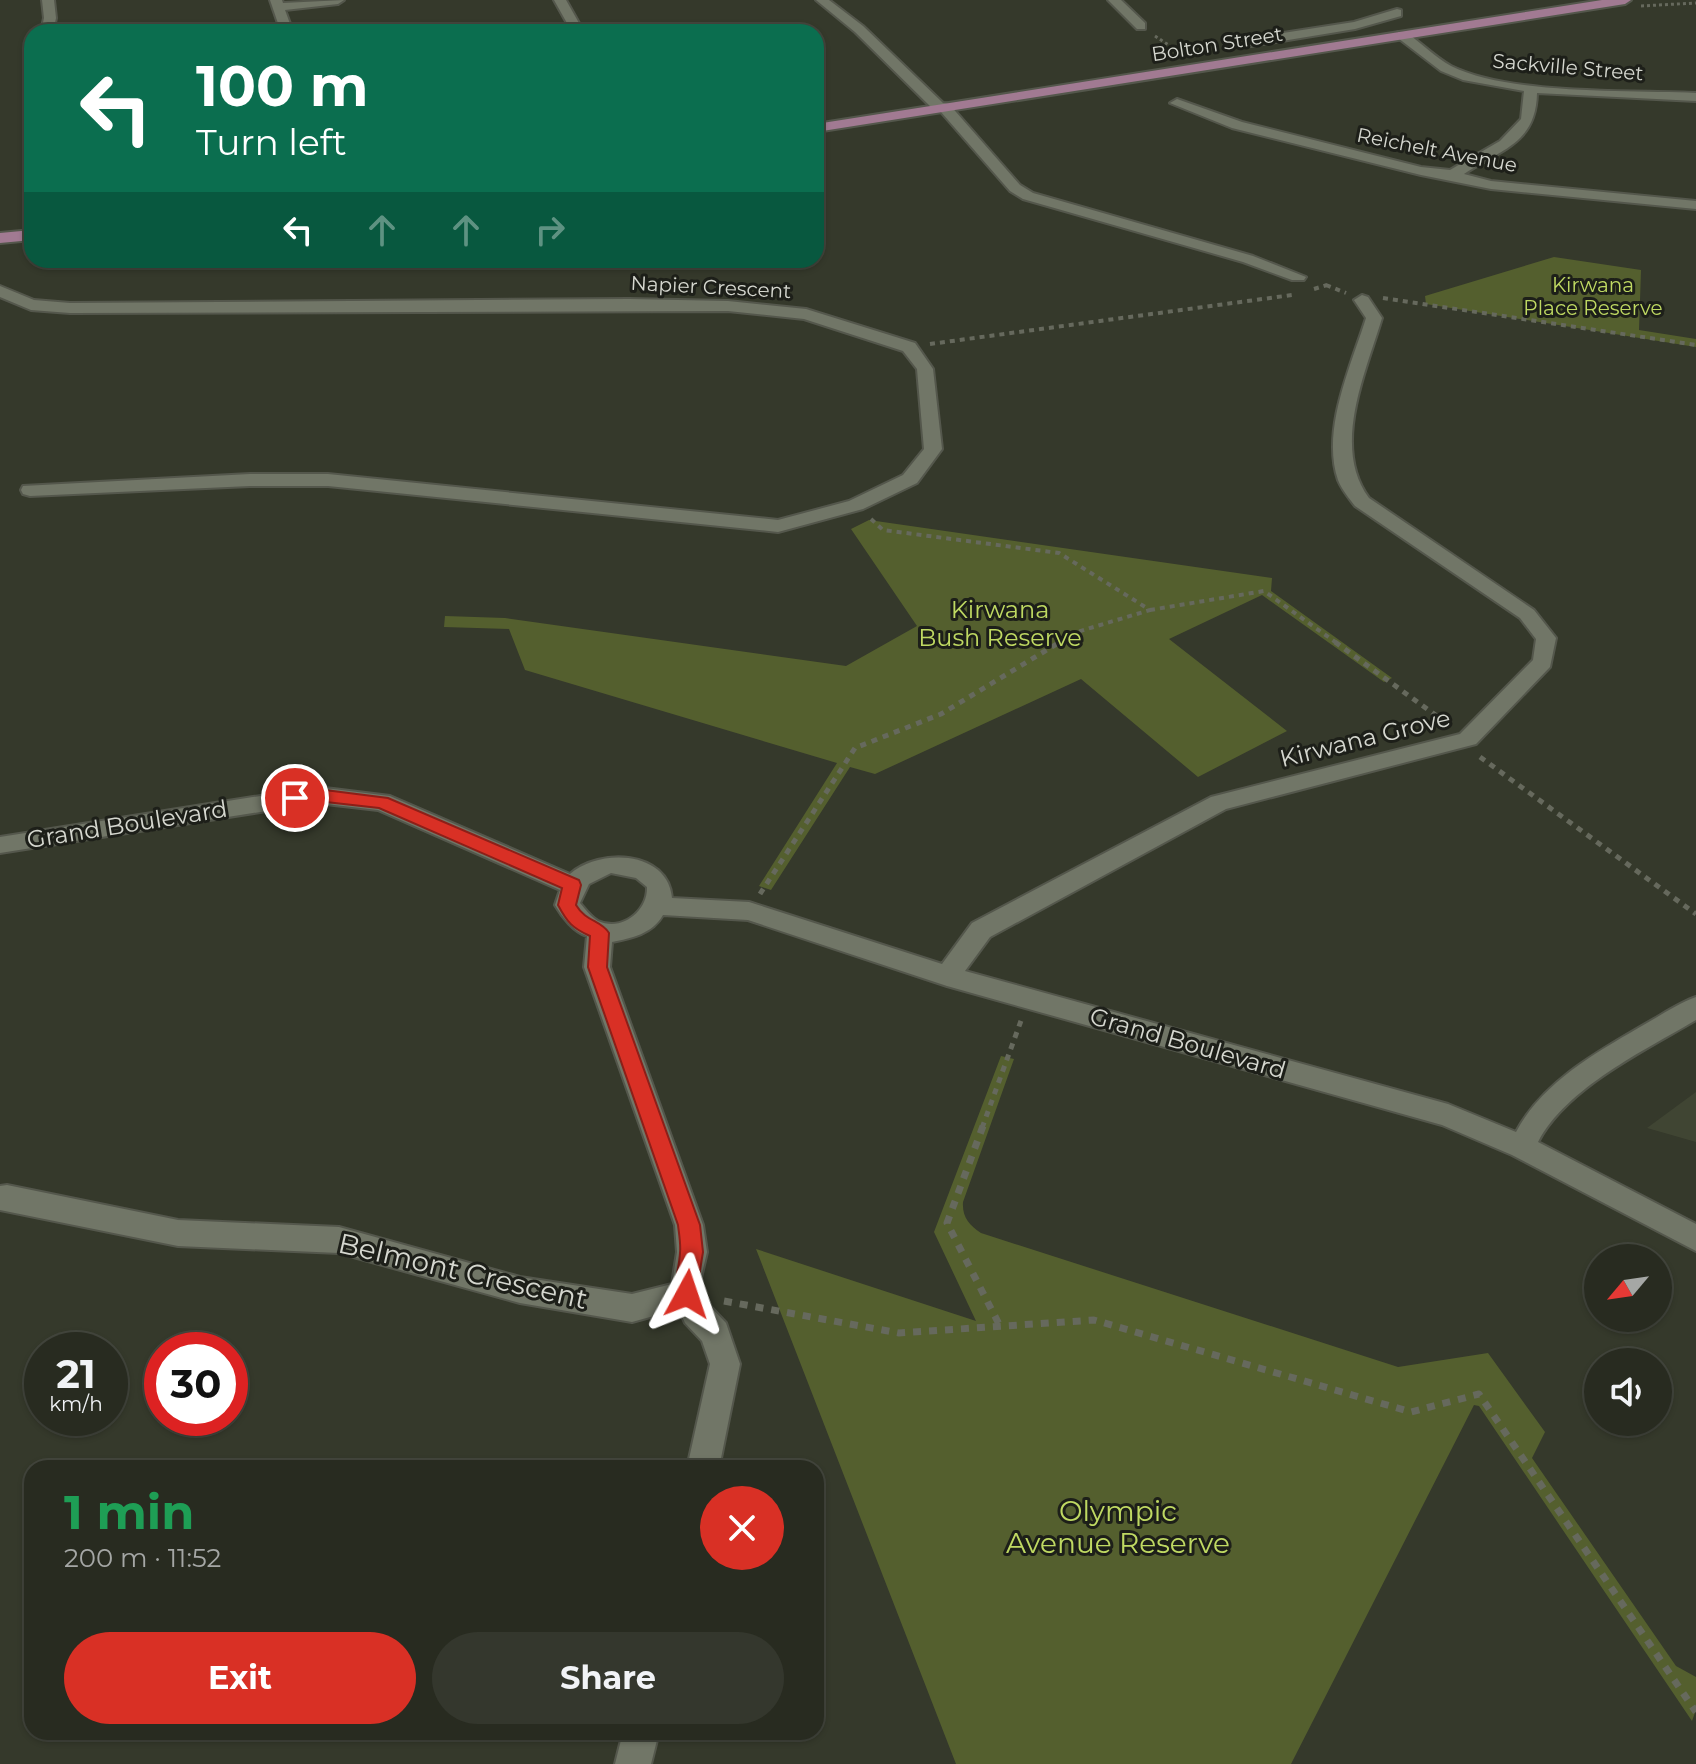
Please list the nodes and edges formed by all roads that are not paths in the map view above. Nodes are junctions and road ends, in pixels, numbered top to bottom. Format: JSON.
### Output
{"nodes":[{"id":1,"x":48,"y":0,"type":"edge"},
{"id":2,"x":338,"y":0,"type":"edge"},
{"id":3,"x":560,"y":0,"type":"edge"},
{"id":4,"x":822,"y":0,"type":"edge"},
{"id":5,"x":1114,"y":0,"type":"edge"},
{"id":6,"x":1376,"y":0,"type":"edge"},
{"id":7,"x":1625,"y":0,"type":"edge"},
{"id":8,"x":277,"y":4,"type":"edge"},
{"id":9,"x":1397,"y":13,"type":"junction"},
{"id":10,"x":49,"y":24,"type":"edge"},
{"id":11,"x":284,"y":24,"type":"edge"},
{"id":12,"x":574,"y":24,"type":"edge"},
{"id":13,"x":1141,"y":26,"type":"road end"},
{"id":14,"x":1424,"y":32,"type":"junction"},
{"id":15,"x":1402,"y":35,"type":"junction"},
{"id":16,"x":1251,"y":42,"type":"dead end"},
{"id":17,"x":1531,"y":87,"type":"junction"},
{"id":18,"x":1696,"y":97,"type":"edge"},
{"id":19,"x":1177,"y":103,"type":"dead end"},
{"id":20,"x":942,"y":108,"type":"junction"},
{"id":21,"x":824,"y":127,"type":"edge"},
{"id":22,"x":1453,"y":175,"type":"junction"},
{"id":23,"x":1696,"y":205,"type":"edge"},
{"id":24,"x":24,"y":236,"type":"edge"},
{"id":25,"x":0,"y":238,"type":"edge"},
{"id":26,"x":1298,"y":277,"type":"road end"},
{"id":27,"x":0,"y":291,"type":"edge"},
{"id":28,"x":1362,"y":300,"type":"road end"},
{"id":29,"x":30,"y":490,"type":"dead end"},
{"id":30,"x":0,"y":845,"type":"edge"},
{"id":31,"x":572,"y":885,"type":"junction"},
{"id":32,"x":660,"y":906,"type":"junction"},
{"id":33,"x":600,"y":933,"type":"junction"},
{"id":34,"x":947,"y":976,"type":"junction"},
{"id":35,"x":1696,"y":1007,"type":"edge"},
{"id":36,"x":1522,"y":1147,"type":"junction"},
{"id":37,"x":0,"y":1198,"type":"edge"},
{"id":38,"x":1696,"y":1238,"type":"edge"},
{"id":39,"x":687,"y":1294,"type":"junction"},
{"id":40,"x":705,"y":1460,"type":"edge"},
{"id":41,"x":639,"y":1740,"type":"edge"},
{"id":42,"x":633,"y":1764,"type":"edge"}],
"edges":[{"from":1,"to":10,"type":"street"},
{"from":2,"to":8,"type":"street"},
{"from":3,"to":12,"type":"street"},
{"from":4,"to":20,"type":"street"},
{"from":5,"to":13,"type":"street"},
{"from":6,"to":9,"type":"street"},
{"from":7,"to":14,"type":"main road","name":"Bolton Street"},
{"from":8,"to":11,"type":"street"},
{"from":9,"to":14,"type":"street"},
{"from":9,"to":16,"type":"street","name":"Bolton Street"},
{"from":14,"to":15,"type":"main road","name":"Bolton Street"},
{"from":15,"to":17,"type":"street","name":"Sackville Street"},
{"from":15,"to":20,"type":"main road","name":"Bolton Street"},
{"from":17,"to":18,"type":"street","name":"Sackville Street"},
{"from":17,"to":22,"type":"street"},
{"from":19,"to":22,"type":"street","name":"Reichelt Avenue"},
{"from":20,"to":21,"type":"main road","name":"Bolton Street"},
{"from":20,"to":26,"type":"street"},
{"from":22,"to":23,"type":"street","name":"Reichelt Avenue"},
{"from":24,"to":25,"type":"main road"},
{"from":27,"to":29,"type":"street","name":"Napier Crescent"},
{"from":28,"to":34,"type":"street","name":"Kirwana Grove"},
{"from":30,"to":31,"type":"street","name":"Grand Boulevard"},
{"from":31,"to":32,"type":"street"},
{"from":31,"to":33,"type":"street"},
{"from":32,"to":33,"type":"street"},
{"from":32,"to":34,"type":"street","name":"Grand Boulevard"},
{"from":33,"to":39,"type":"street"},
{"from":34,"to":36,"type":"street","name":"Grand Boulevard"},
{"from":35,"to":36,"type":"street"},
{"from":36,"to":38,"type":"street","name":"Grand Boulevard"},
{"from":37,"to":39,"type":"street","name":"Belmont Crescent"},
{"from":39,"to":40,"type":"street"},
{"from":41,"to":42,"type":"street"}]}
